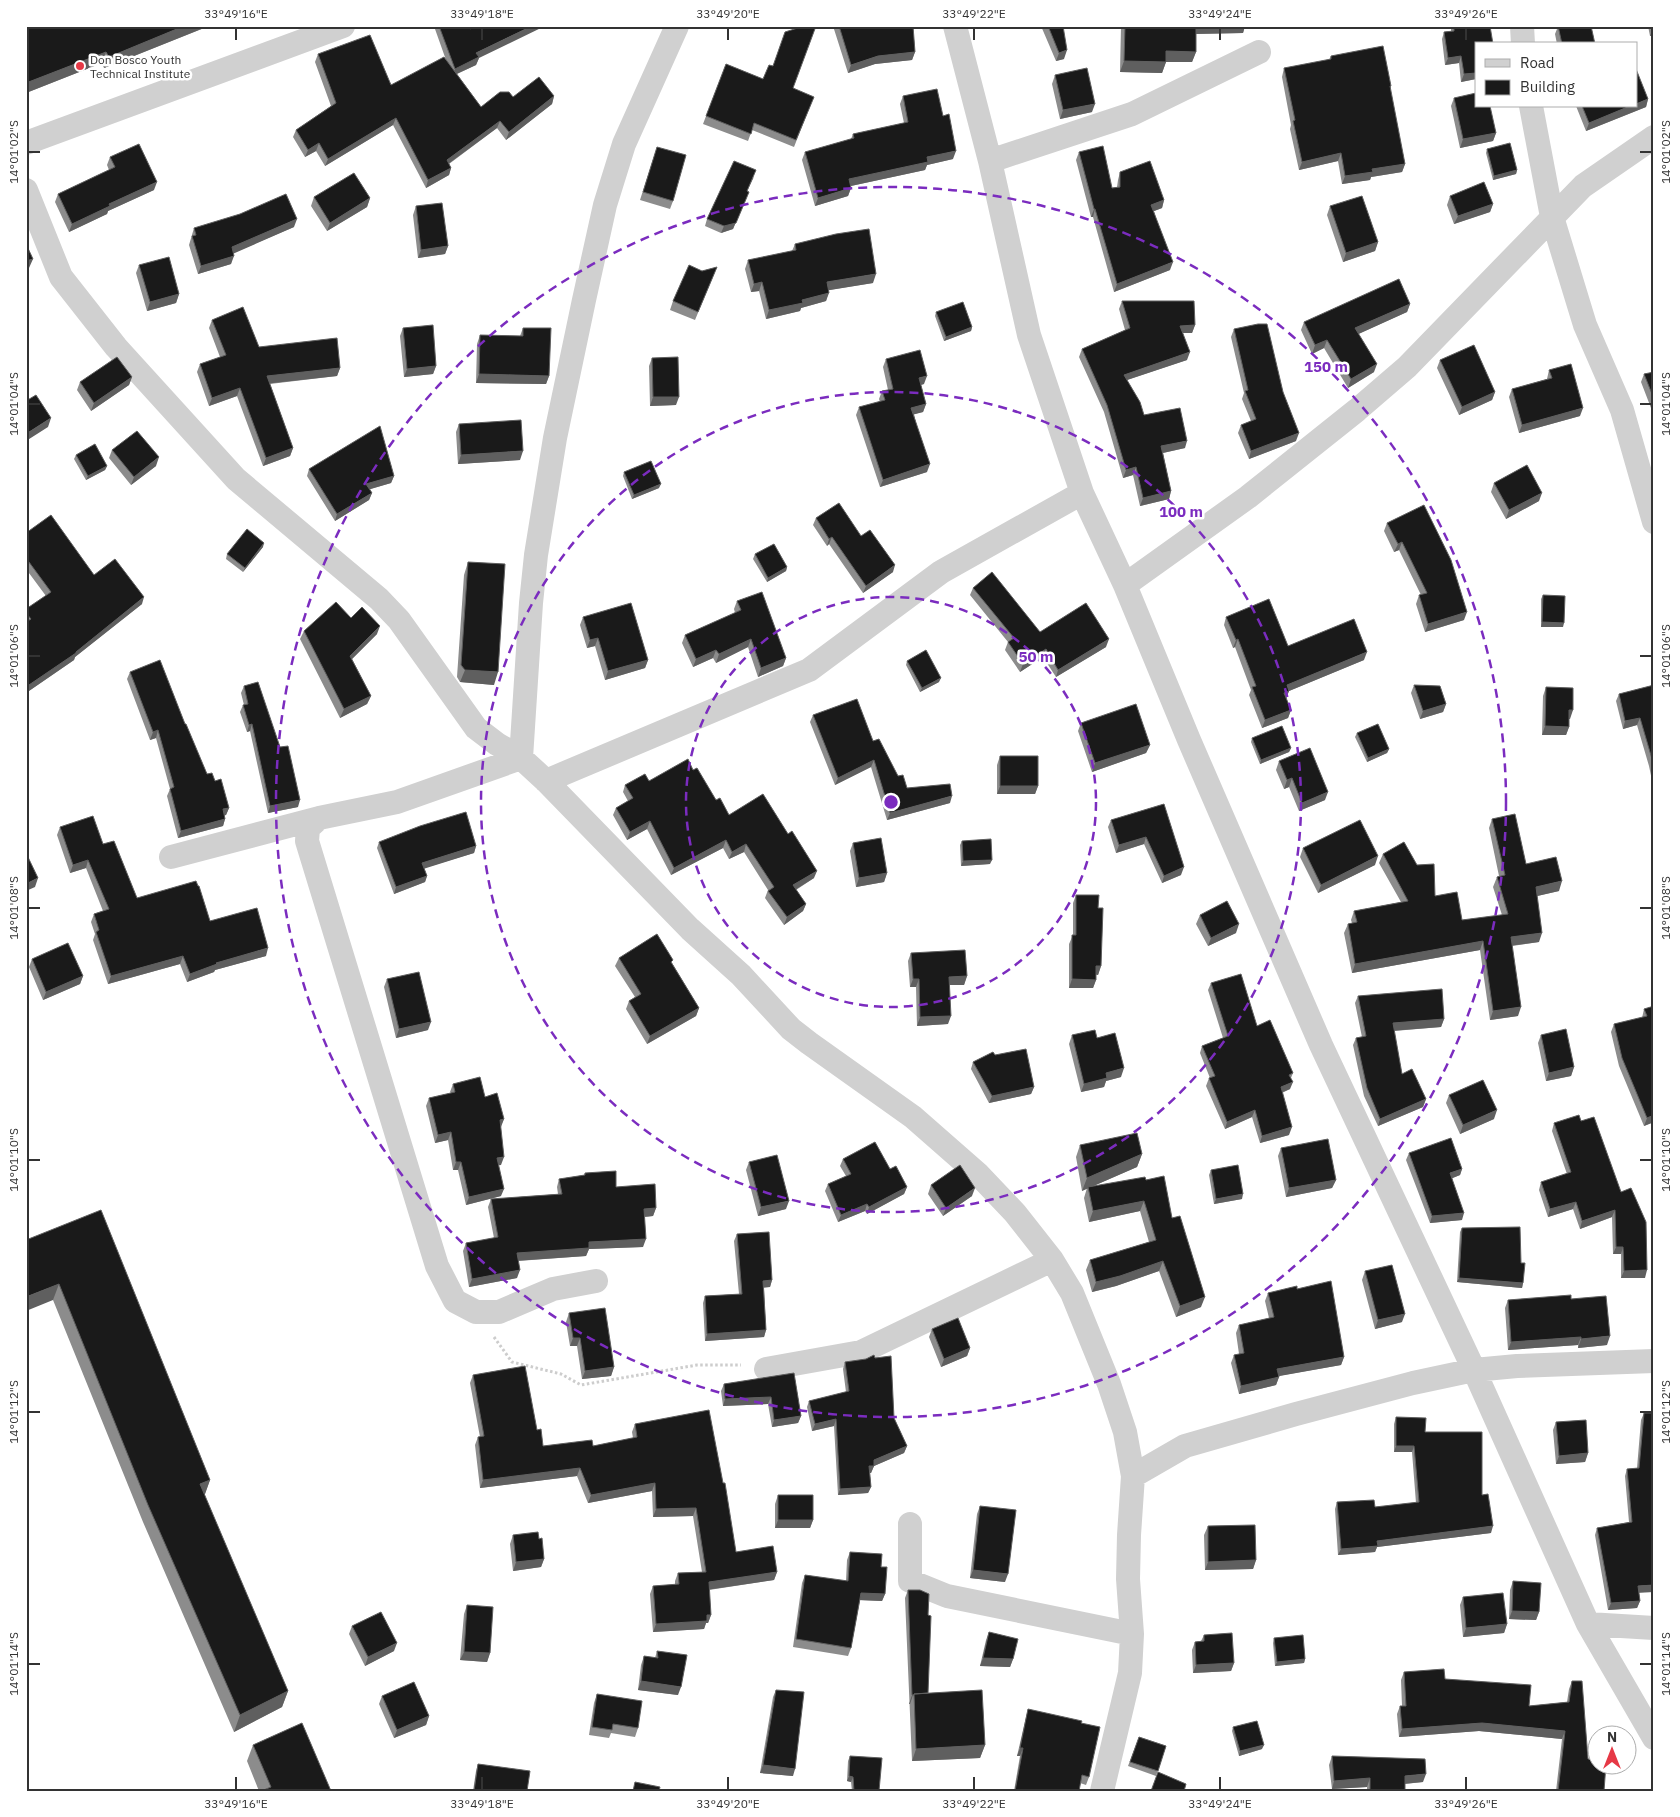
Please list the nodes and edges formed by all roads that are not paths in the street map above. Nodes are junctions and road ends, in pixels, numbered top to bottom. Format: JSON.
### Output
{"nodes":[{"id":1,"x":343,"y":26,"type":"edge"},
{"id":2,"x":677,"y":26,"type":"edge"},
{"id":3,"x":955,"y":26,"type":"edge"},
{"id":4,"x":1522,"y":26,"type":"edge"},
{"id":5,"x":1523,"y":42,"type":"edge"},
{"id":6,"x":1259,"y":52,"type":"dead end"},
{"id":7,"x":1531,"y":108,"type":"edge"},
{"id":8,"x":1654,"y":136,"type":"edge"},
{"id":9,"x":26,"y":142,"type":"edge"},
{"id":10,"x":990,"y":161,"type":"junction"},
{"id":11,"x":26,"y":190,"type":"edge"},
{"id":12,"x":1552,"y":217,"type":"junction"},
{"id":13,"x":1082,"y":493,"type":"junction"},
{"id":14,"x":1654,"y":522,"type":"edge"},
{"id":15,"x":1125,"y":585,"type":"junction"},
{"id":16,"x":521,"y":758,"type":"junction"},
{"id":17,"x":546,"y":781,"type":"junction"},
{"id":18,"x":319,"y":818,"type":"junction"},
{"id":19,"x":171,"y":857,"type":"dead end"},
{"id":20,"x":1052,"y":1260,"type":"junction"},
{"id":21,"x":596,"y":1281,"type":"dead end"},
{"id":22,"x":1654,"y":1361,"type":"edge"},
{"id":23,"x":766,"y":1369,"type":"road end"},
{"id":24,"x":1474,"y":1370,"type":"junction"},
{"id":25,"x":1133,"y":1476,"type":"junction"},
{"id":26,"x":910,"y":1524,"type":"dead end"},
{"id":27,"x":1588,"y":1624,"type":"junction"},
{"id":28,"x":1654,"y":1628,"type":"edge"},
{"id":29,"x":1132,"y":1634,"type":"junction"},
{"id":30,"x":1654,"y":1738,"type":"edge"},
{"id":31,"x":1102,"y":1791,"type":"edge"}],
"edges":[{"from":1,"to":9,"type":"street"},
{"from":2,"to":16,"type":"street"},
{"from":3,"to":10,"type":"street"},
{"from":4,"to":5,"type":"street"},
{"from":6,"to":10,"type":"street"},
{"from":7,"to":12,"type":"street"},
{"from":8,"to":12,"type":"street"},
{"from":10,"to":13,"type":"street"},
{"from":11,"to":16,"type":"street"},
{"from":12,"to":14,"type":"street"},
{"from":12,"to":15,"type":"street"},
{"from":13,"to":15,"type":"street"},
{"from":13,"to":17,"type":"street"},
{"from":15,"to":24,"type":"street"},
{"from":16,"to":17,"type":"street"},
{"from":16,"to":18,"type":"street"},
{"from":17,"to":20,"type":"street"},
{"from":18,"to":19,"type":"street"},
{"from":18,"to":21,"type":"street"},
{"from":20,"to":23,"type":"street"},
{"from":20,"to":25,"type":"street"},
{"from":22,"to":24,"type":"street"},
{"from":24,"to":25,"type":"street"},
{"from":24,"to":27,"type":"street"},
{"from":25,"to":29,"type":"street"},
{"from":26,"to":29,"type":"street"},
{"from":27,"to":28,"type":"street"},
{"from":27,"to":30,"type":"street"},
{"from":29,"to":31,"type":"street"}]}
